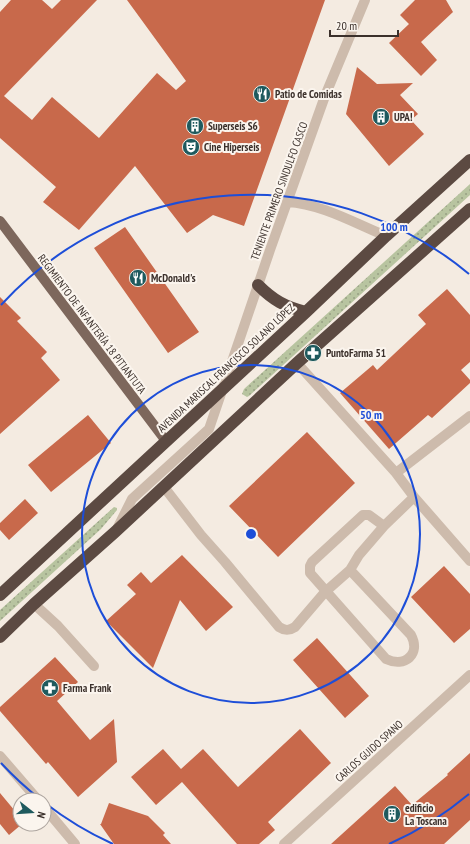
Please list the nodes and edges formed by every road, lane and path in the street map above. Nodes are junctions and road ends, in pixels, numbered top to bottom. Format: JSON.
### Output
{"nodes":[{"id":1,"x":365,"y":0,"type":"edge"},
{"id":2,"x":470,"y":160,"type":"edge"},
{"id":3,"x":288,"y":202,"type":"junction"},
{"id":4,"x":470,"y":209,"type":"edge"},
{"id":5,"x":0,"y":221,"type":"edge"},
{"id":6,"x":386,"y":236,"type":"junction"},
{"id":7,"x":258,"y":285,"type":"junction"},
{"id":8,"x":306,"y":312,"type":"junction"},
{"id":9,"x":297,"y":363,"type":"junction"},
{"id":10,"x":220,"y":392,"type":"junction"},
{"id":11,"x":470,"y":416,"type":"edge"},
{"id":12,"x":166,"y":441,"type":"junction"},
{"id":13,"x":396,"y":473,"type":"junction"},
{"id":14,"x":164,"y":487,"type":"junction"},
{"id":15,"x":414,"y":497,"type":"junction"},
{"id":16,"x":384,"y":526,"type":"junction"},
{"id":17,"x":115,"y":532,"type":"junction"},
{"id":18,"x":470,"y":561,"type":"edge"},
{"id":19,"x":350,"y":570,"type":"junction"},
{"id":20,"x":325,"y":592,"type":"junction"},
{"id":21,"x":0,"y":595,"type":"edge"},
{"id":22,"x":34,"y":604,"type":"junction"},
{"id":23,"x":0,"y":637,"type":"edge"},
{"id":24,"x":94,"y":666,"type":"dead end"},
{"id":25,"x":470,"y":675,"type":"edge"},
{"id":26,"x":0,"y":756,"type":"edge"},
{"id":27,"x":31,"y":792,"type":"edge"},
{"id":28,"x":52,"y":816,"type":"edge"},
{"id":29,"x":76,"y":844,"type":"edge"},
{"id":30,"x":284,"y":844,"type":"edge"}],
"edges":[{"from":1,"to":3,"type":"street","name":"TENIENTE PRIMERO SINDULFO CASCO"},
{"from":2,"to":6,"type":"highway","name":"AVENIDA MARISCAL FRANCISCO SOLANO LÓPEZ"},
{"from":3,"to":6,"type":"street"},
{"from":3,"to":7,"type":"street","name":"TENIENTE PRIMERO SINDULFO CASCO"},
{"from":4,"to":9,"type":"highway"},
{"from":5,"to":12,"type":"main road","name":"REGIMIENTO DE INFANTERÍA 18 PITIANTUTA"},
{"from":6,"to":8,"type":"highway","name":"AVENIDA MARISCAL FRANCISCO SOLANO LÓPEZ"},
{"from":7,"to":8,"type":"highway"},
{"from":7,"to":10,"type":"street","name":"TENIENTE PRIMERO SINDULFO CASCO"},
{"from":8,"to":10,"type":"highway","name":"AVENIDA MARISCAL FRANCISCO SOLANO LÓPEZ"},
{"from":9,"to":13,"type":"street"},
{"from":9,"to":14,"type":"highway"},
{"from":10,"to":12,"type":"highway","name":"AVENIDA MARISCAL FRANCISCO SOLANO LÓPEZ"},
{"from":10,"to":17,"type":"street","name":"TENIENTE PRIMERO SINDULFO CASCO"},
{"from":11,"to":13,"type":"street"},
{"from":12,"to":21,"type":"highway","name":"AVENIDA MARISCAL FRANCISCO SOLANO LÓPEZ"},
{"from":13,"to":15,"type":"street"},
{"from":14,"to":17,"type":"highway"},
{"from":14,"to":20,"type":"street"},
{"from":15,"to":16,"type":"street"},
{"from":15,"to":18,"type":"street"},
{"from":16,"to":19,"type":"street"},
{"from":16,"to":20,"type":"street"},
{"from":17,"to":22,"type":"highway"},
{"from":19,"to":20,"type":"street"},
{"from":19,"to":20,"type":"street"},
{"from":22,"to":23,"type":"highway"},
{"from":22,"to":24,"type":"street"},
{"from":25,"to":30,"type":"street","name":"CARLOS GUIDO SPANO"},
{"from":26,"to":27,"type":"street"},
{"from":28,"to":29,"type":"street"}]}
